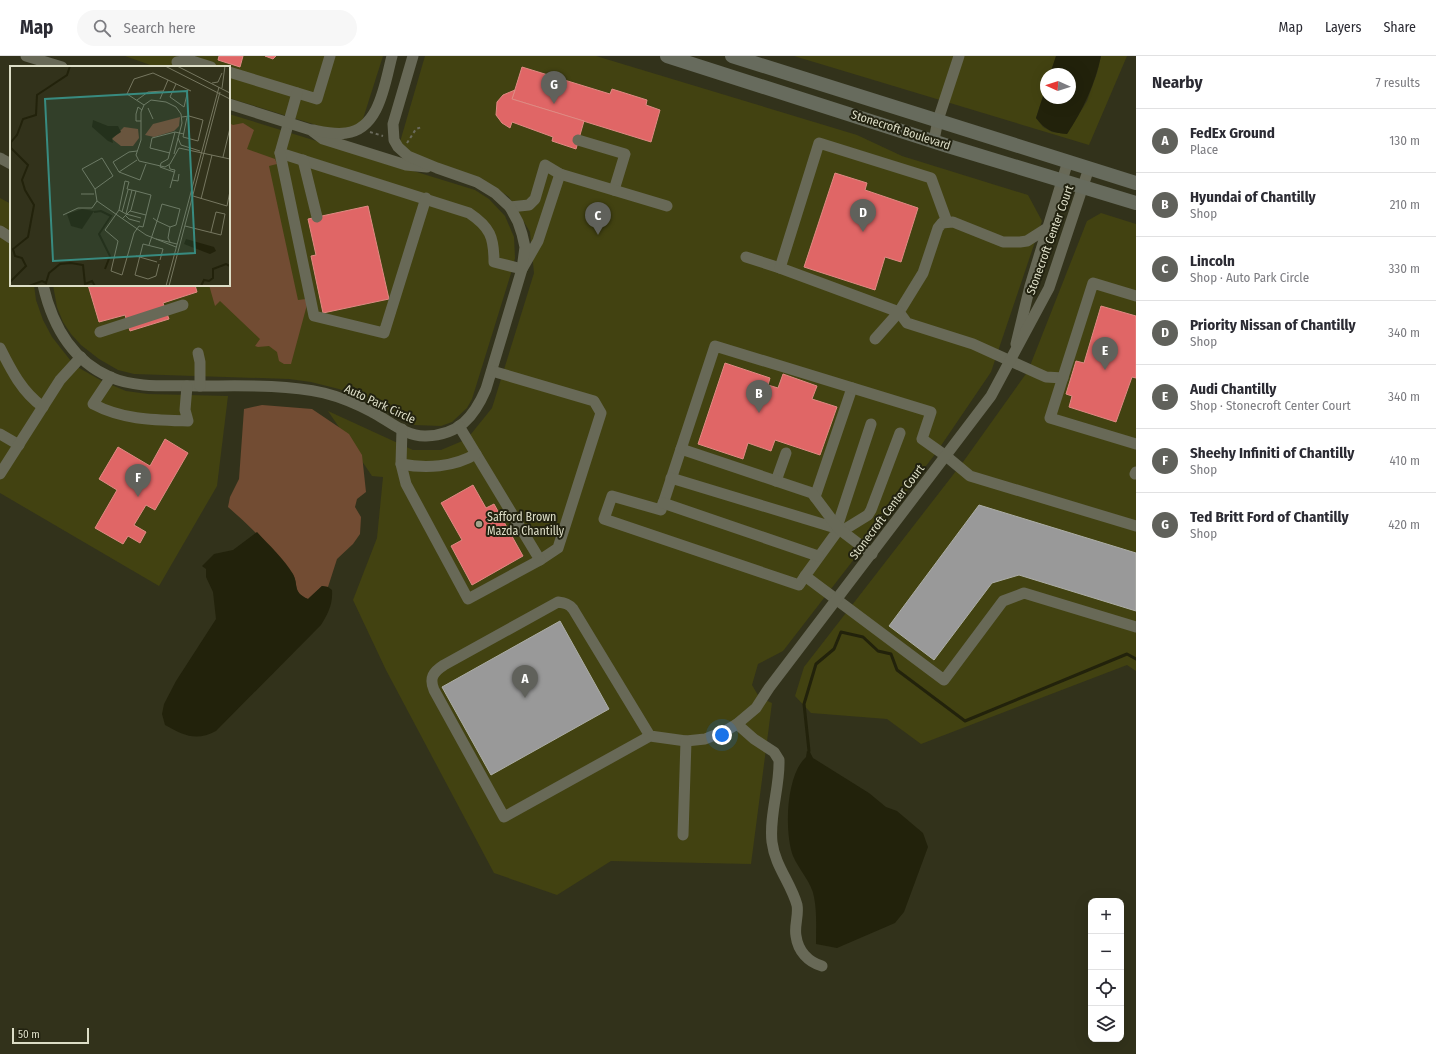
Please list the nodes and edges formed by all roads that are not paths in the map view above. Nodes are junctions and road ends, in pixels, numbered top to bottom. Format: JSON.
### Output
{"nodes":[{"id":1,"x":26,"y":56,"type":"edge"},
{"id":2,"x":330,"y":56,"type":"edge"},
{"id":3,"x":392,"y":56,"type":"edge"},
{"id":4,"x":413,"y":56,"type":"edge"},
{"id":5,"x":667,"y":56,"type":"edge"},
{"id":6,"x":732,"y":56,"type":"edge"},
{"id":7,"x":958,"y":56,"type":"edge"},
{"id":8,"x":177,"y":62,"type":"edge"},
{"id":9,"x":59,"y":66,"type":"edge"},
{"id":10,"x":209,"y":66,"type":"edge"},
{"id":11,"x":230,"y":72,"type":"edge"},
{"id":12,"x":297,"y":93,"type":"junction"},
{"id":13,"x":230,"y":104,"type":"edge"},
{"id":14,"x":938,"y":120,"type":"junction"},
{"id":15,"x":288,"y":122,"type":"junction"},
{"id":16,"x":311,"y":130,"type":"junction"},
{"id":17,"x":578,"y":140,"type":"dead end"},
{"id":18,"x":934,"y":140,"type":"junction"},
{"id":19,"x":280,"y":153,"type":"junction"},
{"id":20,"x":0,"y":158,"type":"edge"},
{"id":21,"x":303,"y":160,"type":"junction"},
{"id":22,"x":1068,"y":161,"type":"junction"},
{"id":23,"x":10,"y":163,"type":"edge"},
{"id":24,"x":437,"y":168,"type":"junction"},
{"id":25,"x":1089,"y":168,"type":"junction"},
{"id":26,"x":560,"y":174,"type":"junction"},
{"id":27,"x":1062,"y":180,"type":"junction"},
{"id":28,"x":1136,"y":183,"type":"edge"},
{"id":29,"x":1083,"y":186,"type":"junction"},
{"id":30,"x":614,"y":190,"type":"junction"},
{"id":31,"x":426,"y":198,"type":"junction"},
{"id":32,"x":1136,"y":203,"type":"edge"},
{"id":33,"x":667,"y":206,"type":"dead end"},
{"id":34,"x":510,"y":207,"type":"junction"},
{"id":35,"x":317,"y":217,"type":"dead end"},
{"id":36,"x":947,"y":222,"type":"junction"},
{"id":37,"x":1049,"y":227,"type":"junction"},
{"id":38,"x":0,"y":231,"type":"edge"},
{"id":39,"x":10,"y":237,"type":"edge"},
{"id":40,"x":746,"y":257,"type":"dead end"},
{"id":41,"x":780,"y":268,"type":"junction"},
{"id":42,"x":522,"y":269,"type":"junction"},
{"id":43,"x":43,"y":286,"type":"edge"},
{"id":44,"x":1136,"y":296,"type":"edge"},
{"id":45,"x":183,"y":305,"type":"dead end"},
{"id":46,"x":899,"y":312,"type":"junction"},
{"id":47,"x":100,"y":332,"type":"dead end"},
{"id":48,"x":875,"y":339,"type":"dead end"},
{"id":49,"x":0,"y":348,"type":"edge"},
{"id":50,"x":198,"y":353,"type":"dead end"},
{"id":51,"x":81,"y":358,"type":"junction"},
{"id":52,"x":1011,"y":362,"type":"junction"},
{"id":53,"x":492,"y":371,"type":"junction"},
{"id":54,"x":111,"y":377,"type":"junction"},
{"id":55,"x":1063,"y":378,"type":"junction"},
{"id":56,"x":187,"y":386,"type":"junction"},
{"id":57,"x":200,"y":386,"type":"junction"},
{"id":58,"x":852,"y":388,"type":"junction"},
{"id":59,"x":43,"y":407,"type":"junction"},
{"id":60,"x":872,"y":424,"type":"dead end"},
{"id":61,"x":459,"y":426,"type":"junction"},
{"id":62,"x":402,"y":429,"type":"junction"},
{"id":63,"x":900,"y":433,"type":"dead end"},
{"id":64,"x":0,"y":434,"type":"edge"},
{"id":65,"x":1136,"y":444,"type":"edge"},
{"id":66,"x":19,"y":445,"type":"junction"},
{"id":67,"x":681,"y":449,"type":"junction"},
{"id":68,"x":786,"y":453,"type":"dead end"},
{"id":69,"x":476,"y":454,"type":"junction"},
{"id":70,"x":946,"y":456,"type":"junction"},
{"id":71,"x":401,"y":464,"type":"junction"},
{"id":72,"x":0,"y":474,"type":"edge"},
{"id":73,"x":671,"y":478,"type":"junction"},
{"id":74,"x":776,"y":481,"type":"junction"},
{"id":75,"x":815,"y":497,"type":"junction"},
{"id":76,"x":663,"y":504,"type":"junction"},
{"id":77,"x":1136,"y":526,"type":"edge"},
{"id":78,"x":839,"y":529,"type":"junction"},
{"id":79,"x":872,"y":554,"type":"junction"},
{"id":80,"x":818,"y":556,"type":"junction"},
{"id":81,"x":540,"y":560,"type":"junction"},
{"id":82,"x":805,"y":576,"type":"junction"},
{"id":83,"x":837,"y":600,"type":"junction"},
{"id":84,"x":1136,"y":627,"type":"edge"},
{"id":85,"x":737,"y":724,"type":"junction"},
{"id":86,"x":650,"y":736,"type":"junction"},
{"id":87,"x":686,"y":741,"type":"junction"},
{"id":88,"x":683,"y":835,"type":"dead end"},
{"id":89,"x":822,"y":966,"type":"dead end"}],
"edges":[{"from":1,"to":9,"type":"street"},
{"from":2,"to":12,"type":"street"},
{"from":3,"to":16,"type":"street"},
{"from":4,"to":24,"type":"street","name":"Auto Park Circle"},
{"from":5,"to":18,"type":"main road","name":"Stonecroft Boulevard"},
{"from":6,"to":14,"type":"main road","name":"Stonecroft Boulevard"},
{"from":7,"to":14,"type":"street"},
{"from":8,"to":10,"type":"street"},
{"from":11,"to":12,"type":"street"},
{"from":12,"to":15,"type":"street"},
{"from":13,"to":15,"type":"street","name":"Auto Park Circle"},
{"from":14,"to":18,"type":"street"},
{"from":14,"to":22,"type":"main road","name":"Stonecroft Boulevard"},
{"from":15,"to":16,"type":"street","name":"Auto Park Circle"},
{"from":15,"to":19,"type":"street"},
{"from":16,"to":24,"type":"street","name":"Auto Park Circle"},
{"from":17,"to":30,"type":"street"},
{"from":18,"to":27,"type":"main road","name":"Stonecroft Boulevard"},
{"from":19,"to":21,"type":"street"},
{"from":19,"to":31,"type":"street"},
{"from":20,"to":23,"type":"street"},
{"from":21,"to":31,"type":"street"},
{"from":21,"to":35,"type":"street"},
{"from":22,"to":25,"type":"main road","name":"Stonecroft Boulevard"},
{"from":22,"to":27,"type":"street","name":"Stonecroft Center Court"},
{"from":24,"to":34,"type":"street","name":"Auto Park Circle"},
{"from":25,"to":28,"type":"main road","name":"Stonecroft Boulevard"},
{"from":25,"to":29,"type":"street","name":"Stonecroft Center Court"},
{"from":26,"to":30,"type":"street"},
{"from":26,"to":34,"type":"street"},
{"from":26,"to":42,"type":"street"},
{"from":27,"to":29,"type":"main road","name":"Stonecroft Boulevard"},
{"from":27,"to":37,"type":"street","name":"Stonecroft Center Court"},
{"from":29,"to":32,"type":"main road","name":"Stonecroft Boulevard"},
{"from":29,"to":52,"type":"street","name":"Stonecroft Center Court"},
{"from":30,"to":33,"type":"street"},
{"from":31,"to":42,"type":"street"},
{"from":34,"to":42,"type":"street","name":"Auto Park Circle"},
{"from":36,"to":37,"type":"street"},
{"from":36,"to":41,"type":"street"},
{"from":36,"to":46,"type":"street"},
{"from":37,"to":52,"type":"street","name":"Stonecroft Center Court"},
{"from":38,"to":39,"type":"street"},
{"from":40,"to":41,"type":"street"},
{"from":41,"to":46,"type":"street"},
{"from":42,"to":53,"type":"street","name":"Auto Park Circle"},
{"from":43,"to":51,"type":"street","name":"Auto Park Circle"},
{"from":44,"to":55,"type":"street"},
{"from":45,"to":47,"type":"street"},
{"from":46,"to":48,"type":"street"},
{"from":46,"to":52,"type":"street"},
{"from":49,"to":59,"type":"street"},
{"from":50,"to":57,"type":"street"},
{"from":51,"to":54,"type":"street","name":"Auto Park Circle"},
{"from":51,"to":59,"type":"street"},
{"from":52,"to":55,"type":"street"},
{"from":52,"to":70,"type":"street","name":"Stonecroft Center Court"},
{"from":53,"to":61,"type":"street","name":"Auto Park Circle"},
{"from":53,"to":81,"type":"street"},
{"from":54,"to":56,"type":"street","name":"Auto Park Circle"},
{"from":54,"to":56,"type":"street"},
{"from":55,"to":65,"type":"street"},
{"from":56,"to":57,"type":"street","name":"Auto Park Circle"},
{"from":57,"to":62,"type":"street","name":"Auto Park Circle"},
{"from":58,"to":67,"type":"street"},
{"from":58,"to":70,"type":"street"},
{"from":58,"to":75,"type":"street"},
{"from":59,"to":66,"type":"street"},
{"from":60,"to":78,"type":"street"},
{"from":61,"to":62,"type":"street","name":"Auto Park Circle"},
{"from":61,"to":69,"type":"street"},
{"from":62,"to":71,"type":"street"},
{"from":63,"to":78,"type":"street"},
{"from":64,"to":66,"type":"street"},
{"from":66,"to":72,"type":"street"},
{"from":67,"to":73,"type":"street"},
{"from":67,"to":74,"type":"street"},
{"from":68,"to":74,"type":"street"},
{"from":69,"to":71,"type":"street"},
{"from":69,"to":81,"type":"street"},
{"from":70,"to":77,"type":"street"},
{"from":70,"to":79,"type":"street","name":"Stonecroft Center Court"},
{"from":71,"to":81,"type":"street"},
{"from":73,"to":76,"type":"street"},
{"from":73,"to":78,"type":"street"},
{"from":74,"to":75,"type":"street"},
{"from":75,"to":78,"type":"street"},
{"from":76,"to":80,"type":"street"},
{"from":76,"to":82,"type":"street"},
{"from":78,"to":79,"type":"street"},
{"from":78,"to":80,"type":"street"},
{"from":79,"to":83,"type":"street","name":"Stonecroft Center Court"},
{"from":80,"to":82,"type":"street"},
{"from":82,"to":83,"type":"street"},
{"from":83,"to":84,"type":"street"},
{"from":83,"to":85,"type":"street","name":"Stonecroft Center Court"},
{"from":85,"to":87,"type":"street","name":"Stonecroft Center Court"},
{"from":85,"to":89,"type":"street"},
{"from":86,"to":86,"type":"street"},
{"from":86,"to":87,"type":"street","name":"Stonecroft Center Court"},
{"from":87,"to":88,"type":"street"}]}
